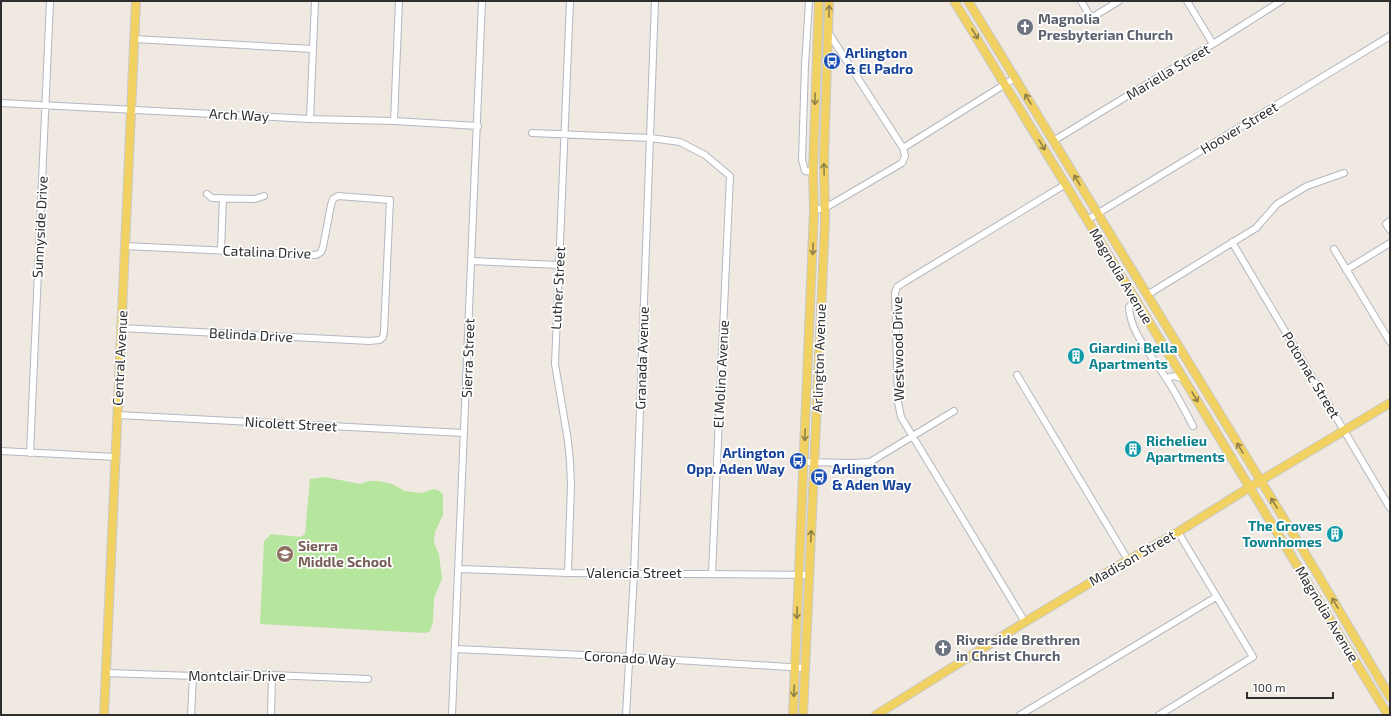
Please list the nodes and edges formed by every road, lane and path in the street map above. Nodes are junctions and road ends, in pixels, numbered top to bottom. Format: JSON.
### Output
{"nodes":[{"id":1,"x":50,"y":1,"type":"edge"},
{"id":2,"x":136,"y":1,"type":"edge"},
{"id":3,"x":315,"y":1,"type":"edge"},
{"id":4,"x":399,"y":1,"type":"edge"},
{"id":5,"x":482,"y":1,"type":"edge"},
{"id":6,"x":570,"y":1,"type":"edge"},
{"id":7,"x":655,"y":1,"type":"edge"},
{"id":8,"x":809,"y":1,"type":"edge"},
{"id":9,"x":819,"y":1,"type":"edge"},
{"id":10,"x":829,"y":1,"type":"edge"},
{"id":11,"x":954,"y":1,"type":"edge"},
{"id":12,"x":968,"y":1,"type":"edge"},
{"id":13,"x":1081,"y":1,"type":"edge"},
{"id":14,"x":1119,"y":1,"type":"edge"},
{"id":15,"x":1187,"y":1,"type":"edge"},
{"id":16,"x":1282,"y":1,"type":"edge"},
{"id":17,"x":828,"y":32,"type":"junction"},
{"id":18,"x":1390,"y":36,"type":"edge"},
{"id":19,"x":134,"y":39,"type":"junction"},
{"id":20,"x":1213,"y":44,"type":"junction"},
{"id":21,"x":313,"y":49,"type":"junction"},
{"id":22,"x":805,"y":60,"type":"junction"},
{"id":23,"x":816,"y":60,"type":"junction"},
{"id":24,"x":1015,"y":78,"type":"junction"},
{"id":25,"x":1006,"y":85,"type":"junction"},
{"id":26,"x":1,"y":103,"type":"edge"},
{"id":27,"x":45,"y":104,"type":"junction"},
{"id":28,"x":131,"y":109,"type":"junction"},
{"id":29,"x":310,"y":119,"type":"junction"},
{"id":30,"x":394,"y":121,"type":"junction"},
{"id":31,"x":478,"y":126,"type":"junction"},
{"id":32,"x":532,"y":133,"type":"dead end"},
{"id":33,"x":565,"y":134,"type":"junction"},
{"id":34,"x":650,"y":138,"type":"junction"},
{"id":35,"x":1053,"y":141,"type":"junction"},
{"id":36,"x":903,"y":148,"type":"junction"},
{"id":37,"x":813,"y":172,"type":"junction"},
{"id":38,"x":1344,"y":173,"type":"dead end"},
{"id":39,"x":1066,"y":184,"type":"junction"},
{"id":40,"x":207,"y":194,"type":"dead end"},
{"id":41,"x":264,"y":196,"type":"dead end"},
{"id":42,"x":223,"y":198,"type":"junction"},
{"id":43,"x":825,"y":208,"type":"junction"},
{"id":44,"x":814,"y":210,"type":"junction"},
{"id":45,"x":1097,"y":213,"type":"junction"},
{"id":46,"x":1087,"y":220,"type":"junction"},
{"id":47,"x":1390,"y":221,"type":"edge"},
{"id":48,"x":1390,"y":230,"type":"edge"},
{"id":49,"x":1232,"y":242,"type":"junction"},
{"id":50,"x":1390,"y":243,"type":"edge"},
{"id":51,"x":125,"y":246,"type":"junction"},
{"id":52,"x":1334,"y":249,"type":"dead end"},
{"id":53,"x":221,"y":250,"type":"junction"},
{"id":54,"x":472,"y":261,"type":"junction"},
{"id":55,"x":559,"y":265,"type":"junction"},
{"id":56,"x":1346,"y":270,"type":"junction"},
{"id":57,"x":1147,"y":295,"type":"junction"},
{"id":58,"x":1136,"y":300,"type":"junction"},
{"id":59,"x":121,"y":328,"type":"junction"},
{"id":60,"x":380,"y":340,"type":"joint"},
{"id":61,"x":1390,"y":342,"type":"edge"},
{"id":62,"x":1017,"y":376,"type":"dead end"},
{"id":63,"x":1167,"y":379,"type":"junction"},
{"id":64,"x":1184,"y":380,"type":"junction"},
{"id":65,"x":1390,"y":404,"type":"edge"},
{"id":66,"x":954,"y":411,"type":"dead end"},
{"id":67,"x":118,"y":415,"type":"junction"},
{"id":68,"x":1193,"y":426,"type":"dead end"},
{"id":69,"x":1344,"y":431,"type":"junction"},
{"id":70,"x":464,"y":433,"type":"junction"},
{"id":71,"x":911,"y":436,"type":"junction"},
{"id":72,"x":1,"y":451,"type":"edge"},
{"id":73,"x":30,"y":453,"type":"junction"},
{"id":74,"x":116,"y":457,"type":"junction"},
{"id":75,"x":804,"y":462,"type":"junction"},
{"id":76,"x":815,"y":462,"type":"junction"},
{"id":77,"x":1260,"y":481,"type":"junction"},
{"id":78,"x":1250,"y":487,"type":"junction"},
{"id":79,"x":1390,"y":508,"type":"edge"},
{"id":80,"x":1178,"y":532,"type":"junction"},
{"id":81,"x":1128,"y":560,"type":"junction"},
{"id":82,"x":459,"y":569,"type":"junction"},
{"id":83,"x":568,"y":573,"type":"junction"},
{"id":84,"x":712,"y":573,"type":"junction"},
{"id":85,"x":634,"y":574,"type":"junction"},
{"id":86,"x":799,"y":574,"type":"junction"},
{"id":87,"x":810,"y":575,"type":"junction"},
{"id":88,"x":1216,"y":597,"type":"junction"},
{"id":89,"x":1025,"y":622,"type":"junction"},
{"id":90,"x":455,"y":649,"type":"junction"},
{"id":91,"x":628,"y":657,"type":"junction"},
{"id":92,"x":796,"y":668,"type":"junction"},
{"id":93,"x":805,"y":668,"type":"junction"},
{"id":94,"x":106,"y":673,"type":"junction"},
{"id":95,"x":272,"y":676,"type":"junction"},
{"id":96,"x":193,"y":677,"type":"junction"},
{"id":97,"x":368,"y":679,"type":"dead end"},
{"id":98,"x":1390,"y":697,"type":"edge"},
{"id":99,"x":104,"y":715,"type":"edge"},
{"id":100,"x":192,"y":715,"type":"edge"},
{"id":101,"x":271,"y":715,"type":"edge"},
{"id":102,"x":452,"y":715,"type":"edge"},
{"id":103,"x":626,"y":715,"type":"edge"},
{"id":104,"x":793,"y":715,"type":"edge"},
{"id":105,"x":803,"y":715,"type":"edge"},
{"id":106,"x":876,"y":715,"type":"edge"},
{"id":107,"x":1020,"y":715,"type":"edge"},
{"id":108,"x":1159,"y":715,"type":"edge"},
{"id":109,"x":1388,"y":715,"type":"edge"}],
"edges":[{"from":1,"to":27,"type":"street","name":"Sunnyside Drive"},
{"from":2,"to":19,"type":"main road","name":"Central Avenue"},
{"from":3,"to":21,"type":"street"},
{"from":4,"to":30,"type":"street"},
{"from":5,"to":31,"type":"street","name":"Sierra Street"},
{"from":6,"to":33,"type":"street","name":"Luther Street"},
{"from":7,"to":34,"type":"street","name":"Granada Avenue"},
{"from":8,"to":22,"type":"street"},
{"from":9,"to":23,"type":"main road","name":"Arlington Avenue"},
{"from":17,"to":10,"type":"main road","name":"Arlington Avenue","one_way":true},
{"from":11,"to":25,"type":"main road","name":"Magnolia Avenue","one_way":true},
{"from":12,"to":24,"type":"main road","name":"Magnolia Avenue"},
{"from":13,"to":14,"type":"street"},
{"from":15,"to":20,"type":"street"},
{"from":16,"to":20,"type":"street","name":"Mariella Street"},
{"from":17,"to":36,"type":"street"},
{"from":43,"to":17,"type":"main road","name":"Arlington Avenue","one_way":true},
{"from":18,"to":45,"type":"street","name":"Hoover Street"},
{"from":19,"to":21,"type":"street"},
{"from":19,"to":28,"type":"main road","name":"Central Avenue"},
{"from":20,"to":35,"type":"street","name":"Mariella Street"},
{"from":21,"to":29,"type":"street"},
{"from":22,"to":23,"type":"street"},
{"from":22,"to":37,"type":"street"},
{"from":23,"to":37,"type":"main road","name":"Arlington Avenue","one_way":true},
{"from":24,"to":25,"type":"street"},
{"from":35,"to":24,"type":"main road","name":"Magnolia Avenue","one_way":true},
{"from":25,"to":36,"type":"street"},
{"from":25,"to":39,"type":"main road","name":"Magnolia Avenue","one_way":true},
{"from":26,"to":27,"type":"street","name":"Arch Way"},
{"from":27,"to":28,"type":"street","name":"Arch Way"},
{"from":27,"to":73,"type":"street","name":"Sunnyside Drive"},
{"from":28,"to":29,"type":"street","name":"Arch Way"},
{"from":28,"to":51,"type":"main road","name":"Central Avenue"},
{"from":29,"to":30,"type":"street","name":"Arch Way"},
{"from":30,"to":31,"type":"street","name":"Arch Way"},
{"from":31,"to":54,"type":"street","name":"Sierra Street"},
{"from":32,"to":33,"type":"street"},
{"from":33,"to":34,"type":"street"},
{"from":33,"to":55,"type":"street","name":"Luther Street"},
{"from":34,"to":84,"type":"street","name":"El Molino Avenue"},
{"from":34,"to":85,"type":"street","name":"Granada Avenue"},
{"from":45,"to":35,"type":"main road","name":"Magnolia Avenue","one_way":true},
{"from":36,"to":43,"type":"street"},
{"from":37,"to":44,"type":"main road","name":"Arlington Avenue"},
{"from":38,"to":49,"type":"street"},
{"from":39,"to":46,"type":"main road","name":"Magnolia Avenue"},
{"from":39,"to":71,"type":"street","name":"Westwood Drive"},
{"from":40,"to":42,"type":"street"},
{"from":41,"to":42,"type":"street"},
{"from":42,"to":53,"type":"street"},
{"from":43,"to":44,"type":"street"},
{"from":43,"to":76,"type":"main road","name":"Arlington Avenue"},
{"from":44,"to":75,"type":"main road","name":"Arlington Avenue","one_way":true},
{"from":45,"to":46,"type":"street","name":"Hoover Street"},
{"from":45,"to":57,"type":"main road","name":"Magnolia Avenue"},
{"from":46,"to":58,"type":"main road","name":"Magnolia Avenue"},
{"from":47,"to":48,"type":"street"},
{"from":49,"to":57,"type":"street"},
{"from":49,"to":69,"type":"street","name":"Potomac Street"},
{"from":50,"to":56,"type":"street"},
{"from":51,"to":53,"type":"street","name":"Catalina Drive"},
{"from":51,"to":59,"type":"main road","name":"Central Avenue"},
{"from":52,"to":56,"type":"street"},
{"from":53,"to":60,"type":"street","name":"Catalina Drive"},
{"from":54,"to":55,"type":"street"},
{"from":54,"to":70,"type":"street","name":"Sierra Street"},
{"from":55,"to":83,"type":"street","name":"Luther Street"},
{"from":56,"to":61,"type":"street"},
{"from":77,"to":57,"type":"main road","name":"Magnolia Avenue","one_way":true},
{"from":58,"to":63,"type":"street"},
{"from":58,"to":64,"type":"main road","name":"Magnolia Avenue"},
{"from":59,"to":60,"type":"street","name":"Belinda Drive"},
{"from":59,"to":67,"type":"main road","name":"Central Avenue"},
{"from":62,"to":81,"type":"street"},
{"from":63,"to":64,"type":"street"},
{"from":63,"to":68,"type":"street"},
{"from":64,"to":78,"type":"main road","name":"Magnolia Avenue","one_way":true},
{"from":65,"to":69,"type":"main road","name":"Madison Street"},
{"from":66,"to":71,"type":"street"},
{"from":67,"to":70,"type":"street","name":"Nicolett Street"},
{"from":67,"to":74,"type":"main road","name":"Central Avenue"},
{"from":69,"to":77,"type":"main road","name":"Madison Street"},
{"from":69,"to":79,"type":"street","name":"Potomac Street"},
{"from":70,"to":82,"type":"street","name":"Sierra Street"},
{"from":71,"to":76,"type":"street"},
{"from":71,"to":89,"type":"street","name":"Westwood Drive"},
{"from":72,"to":73,"type":"street"},
{"from":73,"to":74,"type":"street"},
{"from":74,"to":94,"type":"main road","name":"Central Avenue"},
{"from":75,"to":76,"type":"street"},
{"from":75,"to":86,"type":"main road","name":"Arlington Avenue"},
{"from":87,"to":76,"type":"main road","name":"Arlington Avenue","one_way":true},
{"from":77,"to":78,"type":"main road","name":"Madison Street"},
{"from":98,"to":77,"type":"main road","name":"Magnolia Avenue","one_way":true},
{"from":78,"to":80,"type":"main road","name":"Madison Street"},
{"from":78,"to":109,"type":"main road","name":"Magnolia Avenue"},
{"from":80,"to":81,"type":"main road","name":"Madison Street"},
{"from":80,"to":88,"type":"street"},
{"from":81,"to":89,"type":"main road","name":"Madison Street"},
{"from":82,"to":83,"type":"street","name":"Valencia Street"},
{"from":82,"to":90,"type":"street","name":"Sierra Street"},
{"from":83,"to":85,"type":"street","name":"Valencia Street"},
{"from":84,"to":85,"type":"street","name":"Valencia Street"},
{"from":84,"to":86,"type":"street","name":"Valencia Street"},
{"from":85,"to":91,"type":"street","name":"Granada Avenue"},
{"from":86,"to":87,"type":"street","name":"Valencia Street"},
{"from":86,"to":92,"type":"main road","name":"Arlington Avenue","one_way":true},
{"from":87,"to":93,"type":"main road","name":"Arlington Avenue"},
{"from":88,"to":107,"type":"street"},
{"from":88,"to":108,"type":"street"},
{"from":89,"to":106,"type":"main road","name":"Madison Street"},
{"from":90,"to":91,"type":"street","name":"Coronado Way"},
{"from":90,"to":102,"type":"street","name":"Sierra Street"},
{"from":91,"to":92,"type":"street","name":"Coronado Way"},
{"from":91,"to":103,"type":"street","name":"Granada Avenue"},
{"from":92,"to":93,"type":"street","name":"Coronado Way"},
{"from":92,"to":104,"type":"main road","name":"Arlington Avenue","one_way":true},
{"from":93,"to":105,"type":"main road","name":"Arlington Avenue"},
{"from":94,"to":96,"type":"street","name":"Montclair Drive"},
{"from":94,"to":99,"type":"main road","name":"Central Avenue"},
{"from":95,"to":96,"type":"street","name":"Montclair Drive"},
{"from":95,"to":97,"type":"street","name":"Montclair Drive"},
{"from":95,"to":101,"type":"street"},
{"from":96,"to":100,"type":"street"}]}
